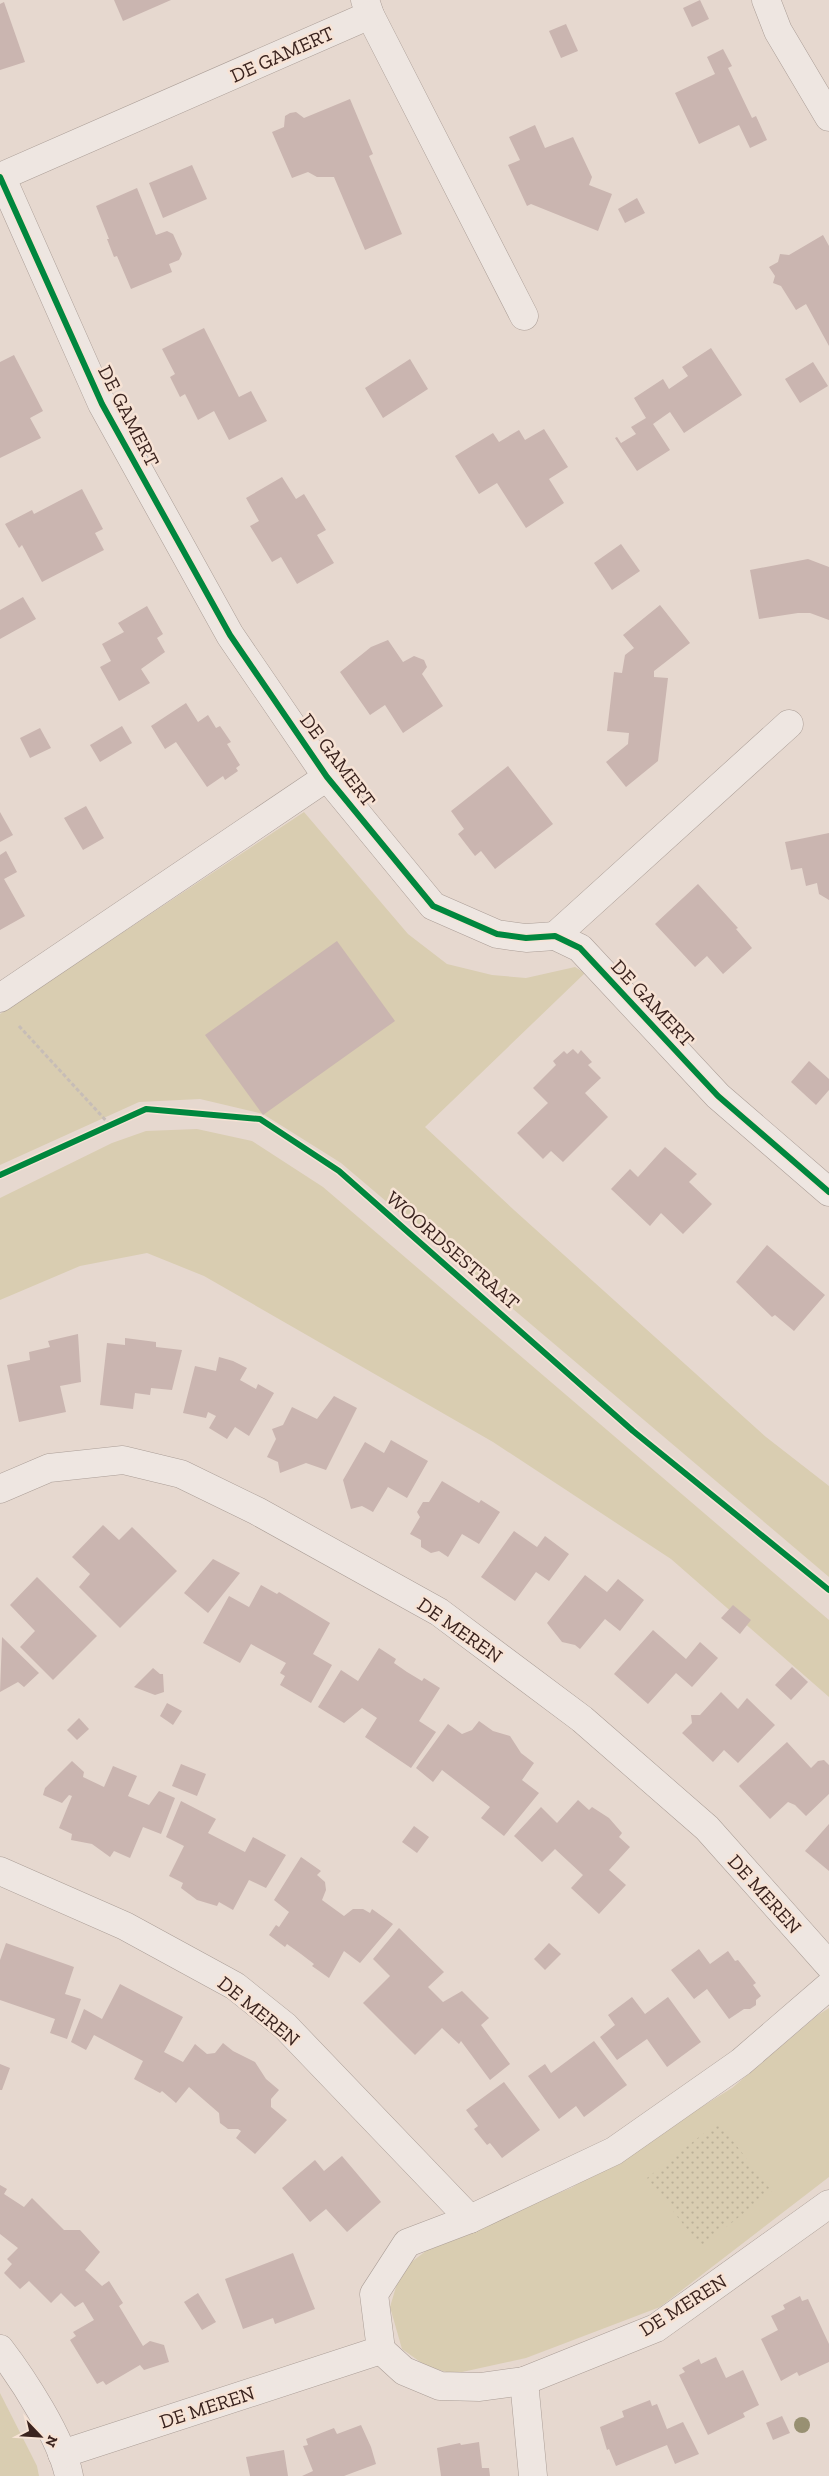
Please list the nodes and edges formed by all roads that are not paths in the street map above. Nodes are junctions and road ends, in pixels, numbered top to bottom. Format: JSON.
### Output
{"nodes":[{"id":1,"x":766,"y":0,"type":"edge"},
{"id":2,"x":367,"y":8,"type":"edge"},
{"id":3,"x":829,"y":117,"type":"edge"},
{"id":4,"x":1,"y":176,"type":"edge"},
{"id":5,"x":524,"y":316,"type":"dead end"},
{"id":6,"x":789,"y":724,"type":"dead end"},
{"id":7,"x":327,"y":777,"type":"junction"},
{"id":8,"x":555,"y":936,"type":"junction"},
{"id":9,"x":6,"y":1008,"type":"edge"},
{"id":10,"x":829,"y":1192,"type":"edge"},
{"id":11,"x":2,"y":1491,"type":"edge"},
{"id":12,"x":0,"y":1871,"type":"edge"},
{"id":13,"x":829,"y":1965,"type":"edge"},
{"id":14,"x":829,"y":1986,"type":"edge"},
{"id":15,"x":829,"y":2204,"type":"edge"},
{"id":16,"x":470,"y":2219,"type":"junction"},
{"id":17,"x":0,"y":2349,"type":"edge"},
{"id":18,"x":381,"y":2350,"type":"junction"},
{"id":19,"x":524,"y":2381,"type":"junction"},
{"id":20,"x":65,"y":2465,"type":"edge"},
{"id":21,"x":533,"y":2476,"type":"edge"}],
"edges":[{"from":1,"to":3,"type":"street"},
{"from":2,"to":4,"type":"street","name":"DE GAMERT"},
{"from":2,"to":5,"type":"street","name":"DE GAMERT"},
{"from":4,"to":7,"type":"street","name":"DE GAMERT"},
{"from":6,"to":8,"type":"street"},
{"from":7,"to":8,"type":"street","name":"DE GAMERT"},
{"from":7,"to":9,"type":"street","name":"DE GAMERT"},
{"from":8,"to":10,"type":"street","name":"DE GAMERT"},
{"from":11,"to":13,"type":"street","name":"DE MEREN"},
{"from":12,"to":16,"type":"street","name":"DE MEREN"},
{"from":14,"to":16,"type":"street"},
{"from":15,"to":19,"type":"street","name":"DE MEREN"},
{"from":16,"to":18,"type":"street"},
{"from":17,"to":20,"type":"street","name":"DE MEREN"},
{"from":18,"to":19,"type":"street","name":"DE MEREN"},
{"from":18,"to":20,"type":"street","name":"DE MEREN"},
{"from":19,"to":21,"type":"street"}]}
